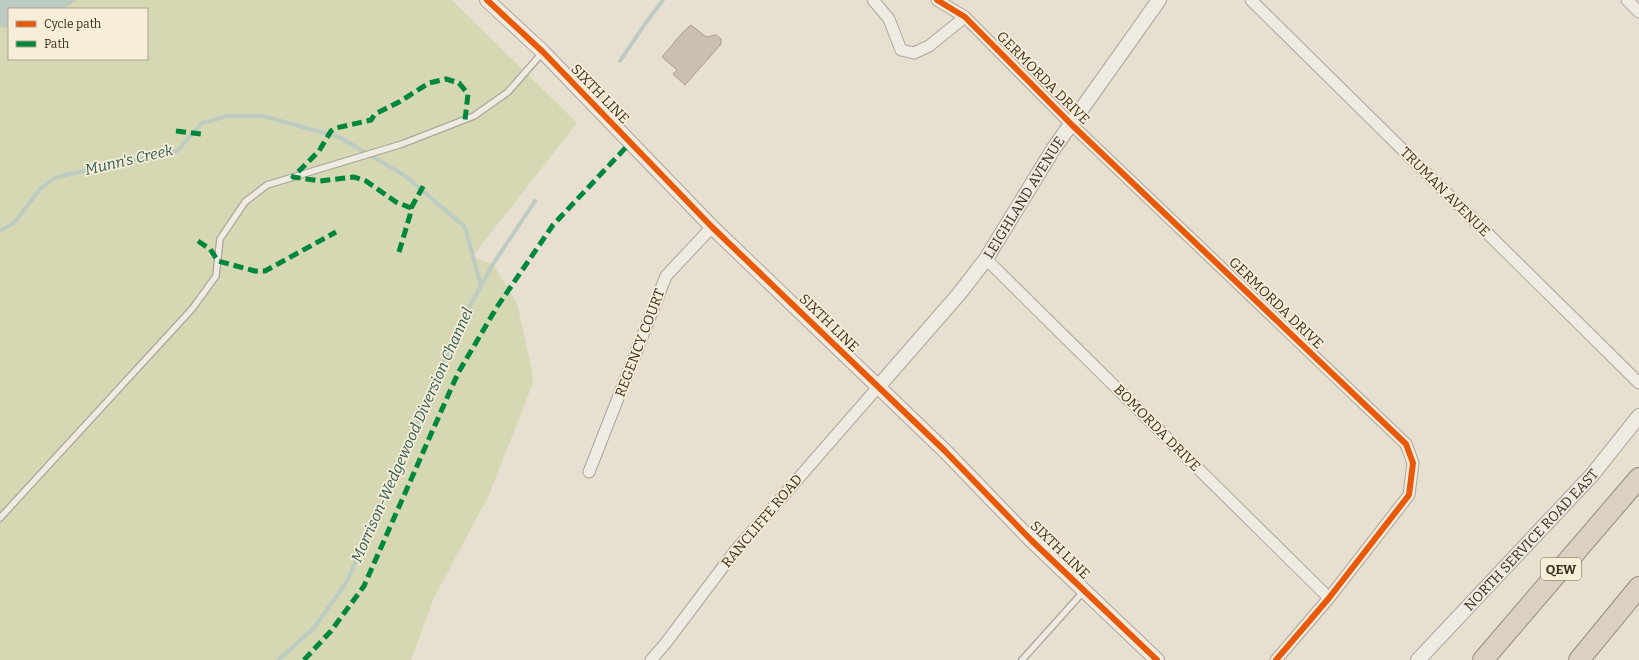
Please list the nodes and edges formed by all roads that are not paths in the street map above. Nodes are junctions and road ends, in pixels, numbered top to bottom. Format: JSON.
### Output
{"nodes":[{"id":1,"x":487,"y":0,"type":"edge"},
{"id":2,"x":873,"y":0,"type":"edge"},
{"id":3,"x":937,"y":0,"type":"edge"},
{"id":4,"x":1159,"y":0,"type":"edge"},
{"id":5,"x":1251,"y":0,"type":"edge"},
{"id":6,"x":1627,"y":0,"type":"edge"},
{"id":7,"x":1639,"y":12,"type":"edge"},
{"id":8,"x":965,"y":17,"type":"junction"},
{"id":9,"x":543,"y":52,"type":"junction"},
{"id":10,"x":1072,"y":125,"type":"junction"},
{"id":11,"x":712,"y":227,"type":"junction"},
{"id":12,"x":986,"y":259,"type":"junction"},
{"id":13,"x":1639,"y":383,"type":"edge"},
{"id":14,"x":878,"y":387,"type":"junction"},
{"id":15,"x":1639,"y":416,"type":"edge"},
{"id":16,"x":589,"y":472,"type":"dead end"},
{"id":17,"x":1639,"y":478,"type":"edge"},
{"id":18,"x":0,"y":518,"type":"edge"},
{"id":19,"x":1639,"y":587,"type":"edge"},
{"id":20,"x":1084,"y":591,"type":"junction"},
{"id":21,"x":1329,"y":598,"type":"junction"},
{"id":22,"x":651,"y":660,"type":"edge"},
{"id":23,"x":1022,"y":660,"type":"edge"},
{"id":24,"x":1157,"y":660,"type":"edge"},
{"id":25,"x":1276,"y":660,"type":"edge"},
{"id":26,"x":1418,"y":660,"type":"edge"},
{"id":27,"x":1483,"y":660,"type":"edge"},
{"id":28,"x":1579,"y":660,"type":"edge"}],
"edges":[{"from":1,"to":9,"type":"street","name":"SIXTH LINE"},
{"from":2,"to":8,"type":"street"},
{"from":3,"to":8,"type":"street","name":"GERMORDA DRIVE"},
{"from":4,"to":10,"type":"street","name":"LEIGHLAND AVENUE"},
{"from":5,"to":13,"type":"street","name":"TRUMAN AVENUE"},
{"from":6,"to":7,"type":"street"},
{"from":8,"to":10,"type":"street","name":"GERMORDA DRIVE"},
{"from":9,"to":11,"type":"street","name":"SIXTH LINE"},
{"from":9,"to":18,"type":"lane"},
{"from":10,"to":12,"type":"street","name":"LEIGHLAND AVENUE"},
{"from":10,"to":21,"type":"street","name":"GERMORDA DRIVE"},
{"from":11,"to":14,"type":"street","name":"SIXTH LINE"},
{"from":11,"to":16,"type":"street","name":"REGENCY COURT"},
{"from":12,"to":14,"type":"street","name":"LEIGHLAND AVENUE"},
{"from":12,"to":21,"type":"street","name":"BOMORDA DRIVE"},
{"from":14,"to":20,"type":"street","name":"SIXTH LINE"},
{"from":14,"to":22,"type":"street","name":"RANCLIFFE ROAD"},
{"from":15,"to":26,"type":"street","name":"NORTH SERVICE ROAD EAST"},
{"from":17,"to":27,"type":"highway","number":"QEW"},
{"from":19,"to":28,"type":"highway"},
{"from":20,"to":23,"type":"lane"},
{"from":20,"to":24,"type":"street","name":"SIXTH LINE"},
{"from":21,"to":25,"type":"street","name":"GERMORDA DRIVE"}]}
